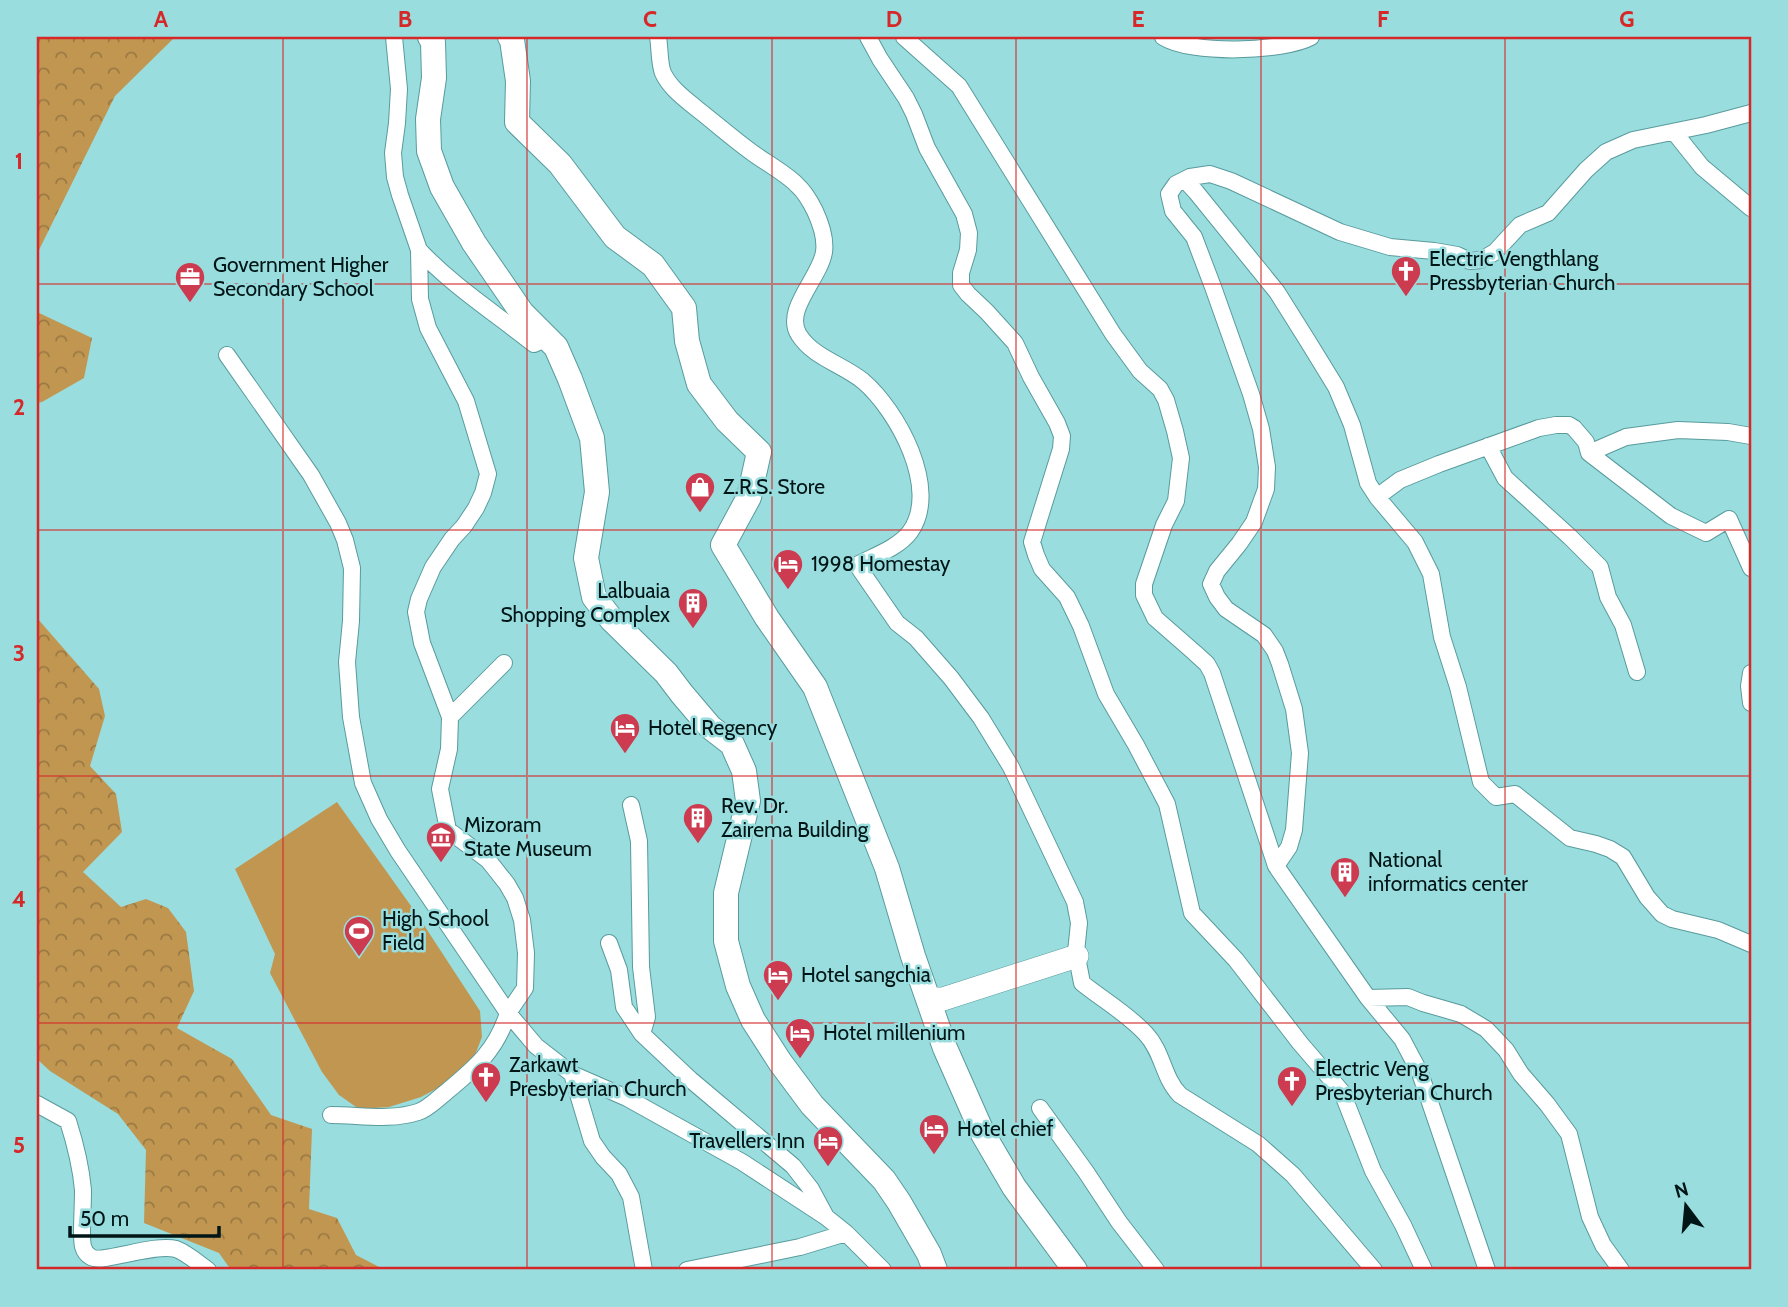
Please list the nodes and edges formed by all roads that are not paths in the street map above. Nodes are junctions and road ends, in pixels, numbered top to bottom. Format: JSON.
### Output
{"nodes":[{"id":1,"x":394,"y":37,"type":"edge"},
{"id":2,"x":430,"y":37,"type":"edge"},
{"id":3,"x":510,"y":37,"type":"edge"},
{"id":4,"x":658,"y":37,"type":"edge"},
{"id":5,"x":868,"y":37,"type":"edge"},
{"id":6,"x":904,"y":37,"type":"edge"},
{"id":7,"x":1163,"y":37,"type":"edge"},
{"id":8,"x":1311,"y":37,"type":"edge"},
{"id":9,"x":1751,"y":113,"type":"edge"},
{"id":10,"x":1674,"y":132,"type":"junction"},
{"id":11,"x":1185,"y":180,"type":"junction"},
{"id":12,"x":1751,"y":208,"type":"edge"},
{"id":13,"x":419,"y":250,"type":"junction"},
{"id":14,"x":547,"y":338,"type":"junction"},
{"id":15,"x":228,"y":355,"type":"dead end"},
{"id":16,"x":1751,"y":436,"type":"edge"},
{"id":17,"x":1488,"y":446,"type":"junction"},
{"id":18,"x":1589,"y":453,"type":"junction"},
{"id":19,"x":1377,"y":497,"type":"junction"},
{"id":20,"x":1751,"y":568,"type":"edge"},
{"id":21,"x":504,"y":663,"type":"dead end"},
{"id":22,"x":1637,"y":673,"type":"dead end"},
{"id":23,"x":1751,"y":673,"type":"edge"},
{"id":24,"x":1751,"y":703,"type":"edge"},
{"id":25,"x":450,"y":717,"type":"junction"},
{"id":26,"x":631,"y":805,"type":"dead end"},
{"id":27,"x":1276,"y":866,"type":"junction"},
{"id":28,"x":610,"y":943,"type":"dead end"},
{"id":29,"x":1751,"y":944,"type":"edge"},
{"id":30,"x":1077,"y":956,"type":"junction"},
{"id":31,"x":1368,"y":998,"type":"junction"},
{"id":32,"x":929,"y":999,"type":"junction"},
{"id":33,"x":508,"y":1013,"type":"junction"},
{"id":34,"x":642,"y":1034,"type":"junction"},
{"id":35,"x":572,"y":1074,"type":"junction"},
{"id":36,"x":37,"y":1104,"type":"edge"},
{"id":37,"x":1040,"y":1108,"type":"dead end"},
{"id":38,"x":331,"y":1115,"type":"dead end"},
{"id":39,"x":826,"y":1217,"type":"junction"},
{"id":40,"x":846,"y":1233,"type":"junction"},
{"id":41,"x":208,"y":1270,"type":"edge"},
{"id":42,"x":644,"y":1270,"type":"edge"},
{"id":43,"x":687,"y":1270,"type":"edge"},
{"id":44,"x":883,"y":1270,"type":"edge"},
{"id":45,"x":935,"y":1270,"type":"edge"},
{"id":46,"x":1075,"y":1270,"type":"edge"},
{"id":47,"x":1156,"y":1270,"type":"edge"},
{"id":48,"x":1374,"y":1270,"type":"edge"},
{"id":49,"x":1424,"y":1270,"type":"edge"},
{"id":50,"x":1487,"y":1270,"type":"edge"},
{"id":51,"x":1621,"y":1270,"type":"edge"}],
"edges":[{"from":1,"to":13,"type":"street"},
{"from":2,"to":14,"type":"main road"},
{"from":3,"to":32,"type":"main road"},
{"from":4,"to":30,"type":"street"},
{"from":5,"to":49,"type":"street"},
{"from":6,"to":27,"type":"street"},
{"from":7,"to":8,"type":"street"},
{"from":9,"to":10,"type":"street"},
{"from":10,"to":11,"type":"street"},
{"from":10,"to":12,"type":"street"},
{"from":11,"to":19,"type":"street"},
{"from":11,"to":27,"type":"street"},
{"from":13,"to":14,"type":"street"},
{"from":13,"to":25,"type":"street"},
{"from":14,"to":45,"type":"main road"},
{"from":15,"to":33,"type":"street"},
{"from":16,"to":18,"type":"street"},
{"from":17,"to":18,"type":"street"},
{"from":17,"to":19,"type":"street"},
{"from":17,"to":22,"type":"street"},
{"from":18,"to":20,"type":"street"},
{"from":19,"to":29,"type":"street"},
{"from":21,"to":25,"type":"street"},
{"from":23,"to":24,"type":"street"},
{"from":25,"to":33,"type":"street"},
{"from":26,"to":34,"type":"street"},
{"from":27,"to":31,"type":"street"},
{"from":28,"to":34,"type":"street"},
{"from":30,"to":32,"type":"street"},
{"from":30,"to":48,"type":"street"},
{"from":31,"to":50,"type":"street"},
{"from":31,"to":51,"type":"street"},
{"from":32,"to":46,"type":"main road"},
{"from":33,"to":35,"type":"street"},
{"from":33,"to":38,"type":"street"},
{"from":34,"to":39,"type":"street"},
{"from":35,"to":39,"type":"street"},
{"from":35,"to":42,"type":"street"},
{"from":36,"to":41,"type":"street"},
{"from":37,"to":47,"type":"street"},
{"from":39,"to":40,"type":"street"},
{"from":40,"to":43,"type":"street"},
{"from":40,"to":44,"type":"street"}]}
